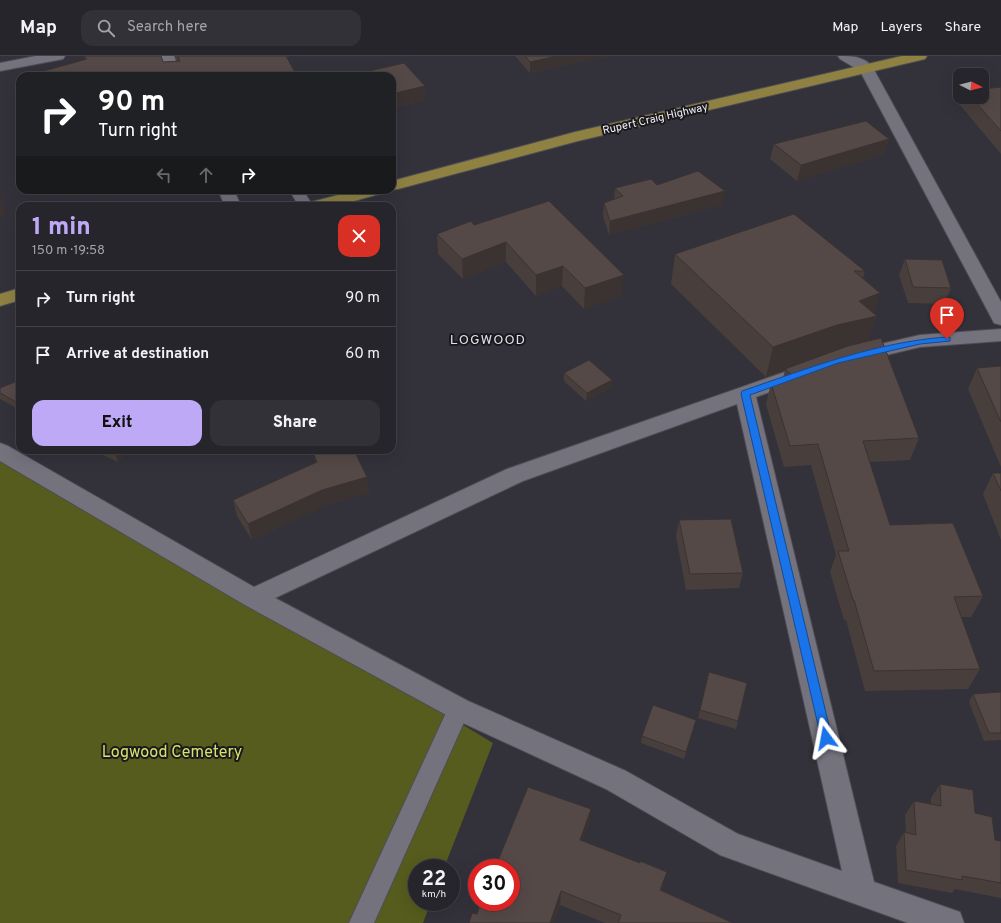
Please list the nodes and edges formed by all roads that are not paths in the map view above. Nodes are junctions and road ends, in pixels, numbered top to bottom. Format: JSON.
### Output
{"nodes":[{"id":1,"x":58,"y":56,"type":"edge"},
{"id":2,"x":167,"y":56,"type":"edge"},
{"id":3,"x":845,"y":56,"type":"edge"},
{"id":4,"x":920,"y":56,"type":"edge"},
{"id":5,"x":0,"y":67,"type":"edge"},
{"id":6,"x":866,"y":68,"type":"junction"},
{"id":7,"x":174,"y":72,"type":"edge"},
{"id":8,"x":396,"y":185,"type":"edge"},
{"id":9,"x":362,"y":194,"type":"edge"},
{"id":10,"x":332,"y":202,"type":"edge"},
{"id":11,"x":16,"y":295,"type":"edge"},
{"id":12,"x":0,"y":300,"type":"edge"},
{"id":13,"x":1001,"y":319,"type":"edge"},
{"id":14,"x":1001,"y":335,"type":"edge"},
{"id":15,"x":836,"y":361,"type":"edge"},
{"id":16,"x":815,"y":369,"type":"edge"},
{"id":17,"x":745,"y":394,"type":"junction"},
{"id":18,"x":0,"y":451,"type":"edge"},
{"id":19,"x":253,"y":598,"type":"junction"},
{"id":20,"x":459,"y":709,"type":"junction"},
{"id":21,"x":862,"y":892,"type":"junction"},
{"id":22,"x":361,"y":923,"type":"edge"},
{"id":23,"x":949,"y":923,"type":"edge"}],
"edges":[{"from":1,"to":5,"type":"street"},
{"from":2,"to":7,"type":"street"},
{"from":3,"to":6,"type":"street"},
{"from":4,"to":6,"type":"main road","name":"Rupert Craig Highway"},
{"from":6,"to":8,"type":"main road","name":"Rupert Craig Highway"},
{"from":6,"to":13,"type":"street"},
{"from":9,"to":10,"type":"main road"},
{"from":11,"to":12,"type":"main road"},
{"from":14,"to":15,"type":"street"},
{"from":16,"to":17,"type":"street"},
{"from":17,"to":19,"type":"street"},
{"from":17,"to":21,"type":"street"},
{"from":18,"to":19,"type":"street"},
{"from":19,"to":20,"type":"street"},
{"from":20,"to":21,"type":"street"},
{"from":20,"to":22,"type":"lane"},
{"from":21,"to":23,"type":"street"}]}
